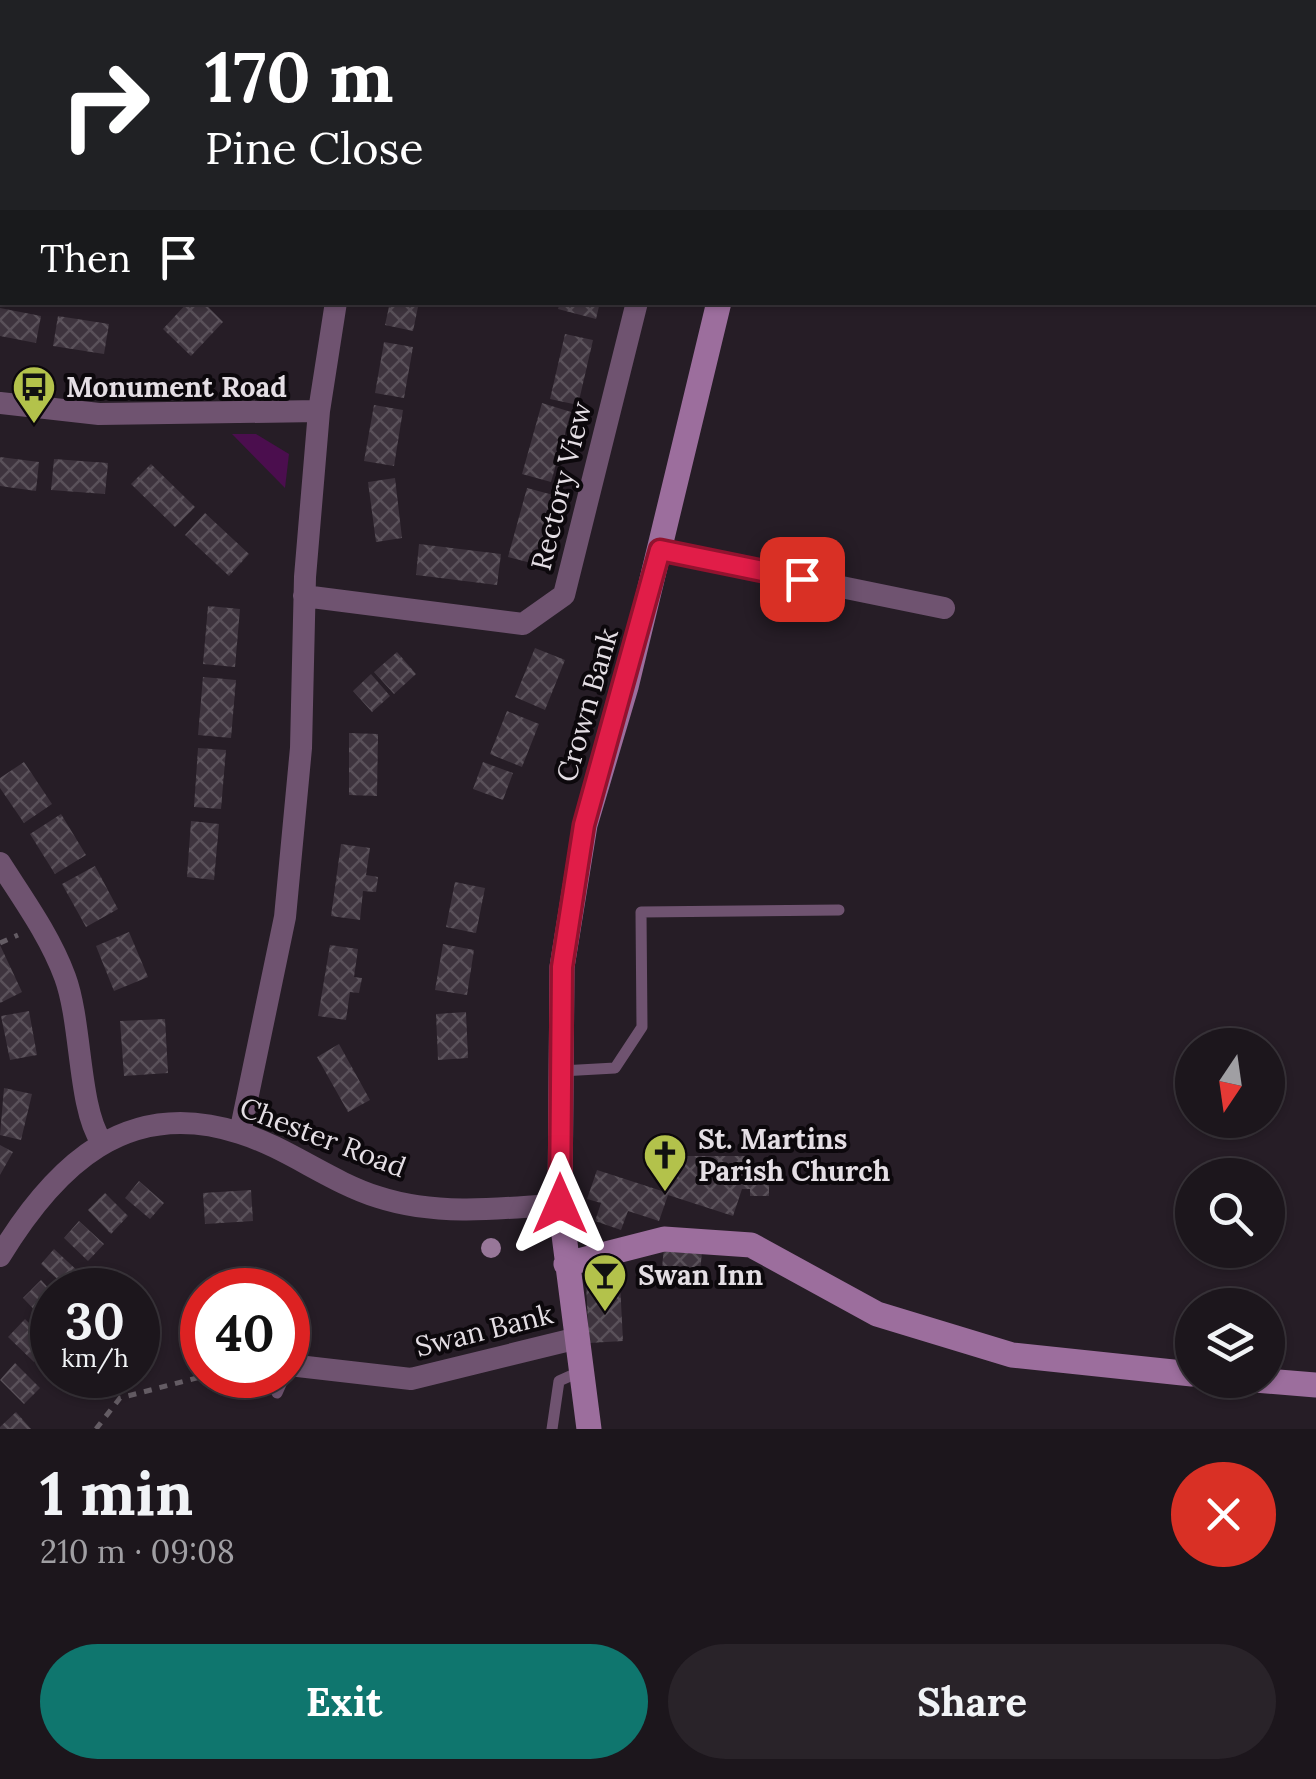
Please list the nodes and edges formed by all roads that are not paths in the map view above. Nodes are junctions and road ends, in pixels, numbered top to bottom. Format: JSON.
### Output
{"nodes":[{"id":1,"x":336,"y":305,"type":"edge"},
{"id":2,"x":636,"y":305,"type":"edge"},
{"id":3,"x":718,"y":305,"type":"edge"},
{"id":4,"x":0,"y":403,"type":"edge"},
{"id":5,"x":319,"y":411,"type":"junction"},
{"id":6,"x":660,"y":550,"type":"junction"},
{"id":7,"x":304,"y":596,"type":"junction"},
{"id":8,"x":944,"y":608,"type":"dead end"},
{"id":9,"x":0,"y":863,"type":"edge"},
{"id":10,"x":839,"y":910,"type":"dead end"},
{"id":11,"x":561,"y":1070,"type":"junction"},
{"id":12,"x":240,"y":1133,"type":"junction"},
{"id":13,"x":101,"y":1141,"type":"junction"},
{"id":14,"x":560,"y":1204,"type":"junction"},
{"id":15,"x":0,"y":1256,"type":"edge"},
{"id":16,"x":566,"y":1264,"type":"junction"},
{"id":17,"x":574,"y":1339,"type":"junction"},
{"id":18,"x":310,"y":1368,"type":"edge"},
{"id":19,"x":579,"y":1372,"type":"junction"},
{"id":20,"x":1175,"y":1372,"type":"edge"},
{"id":21,"x":1285,"y":1383,"type":"edge"},
{"id":22,"x":1316,"y":1386,"type":"edge"},
{"id":23,"x":552,"y":1429,"type":"edge"},
{"id":24,"x":589,"y":1429,"type":"edge"}],
"edges":[{"from":1,"to":5,"type":"street"},
{"from":2,"to":7,"type":"street","name":"Rectory View"},
{"from":3,"to":6,"type":"street","name":"Crown Bank"},
{"from":4,"to":5,"type":"street"},
{"from":5,"to":7,"type":"street"},
{"from":6,"to":8,"type":"street"},
{"from":6,"to":11,"type":"street","name":"Crown Bank"},
{"from":7,"to":12,"type":"street"},
{"from":9,"to":13,"type":"street"},
{"from":10,"to":11,"type":"lane"},
{"from":11,"to":14,"type":"street","name":"Crown Bank"},
{"from":12,"to":13,"type":"street","name":"Chester Road"},
{"from":12,"to":14,"type":"street","name":"Chester Road"},
{"from":13,"to":15,"type":"street","name":"Chester Road"},
{"from":14,"to":16,"type":"street","name":"Crown Bank"},
{"from":16,"to":17,"type":"street","name":"Crown Bank"},
{"from":16,"to":20,"type":"street"},
{"from":17,"to":18,"type":"street","name":"Swan Bank"},
{"from":17,"to":19,"type":"street","name":"Crown Bank"},
{"from":19,"to":23,"type":"lane"},
{"from":19,"to":24,"type":"street","name":"Crown Bank"},
{"from":21,"to":22,"type":"street"}]}
